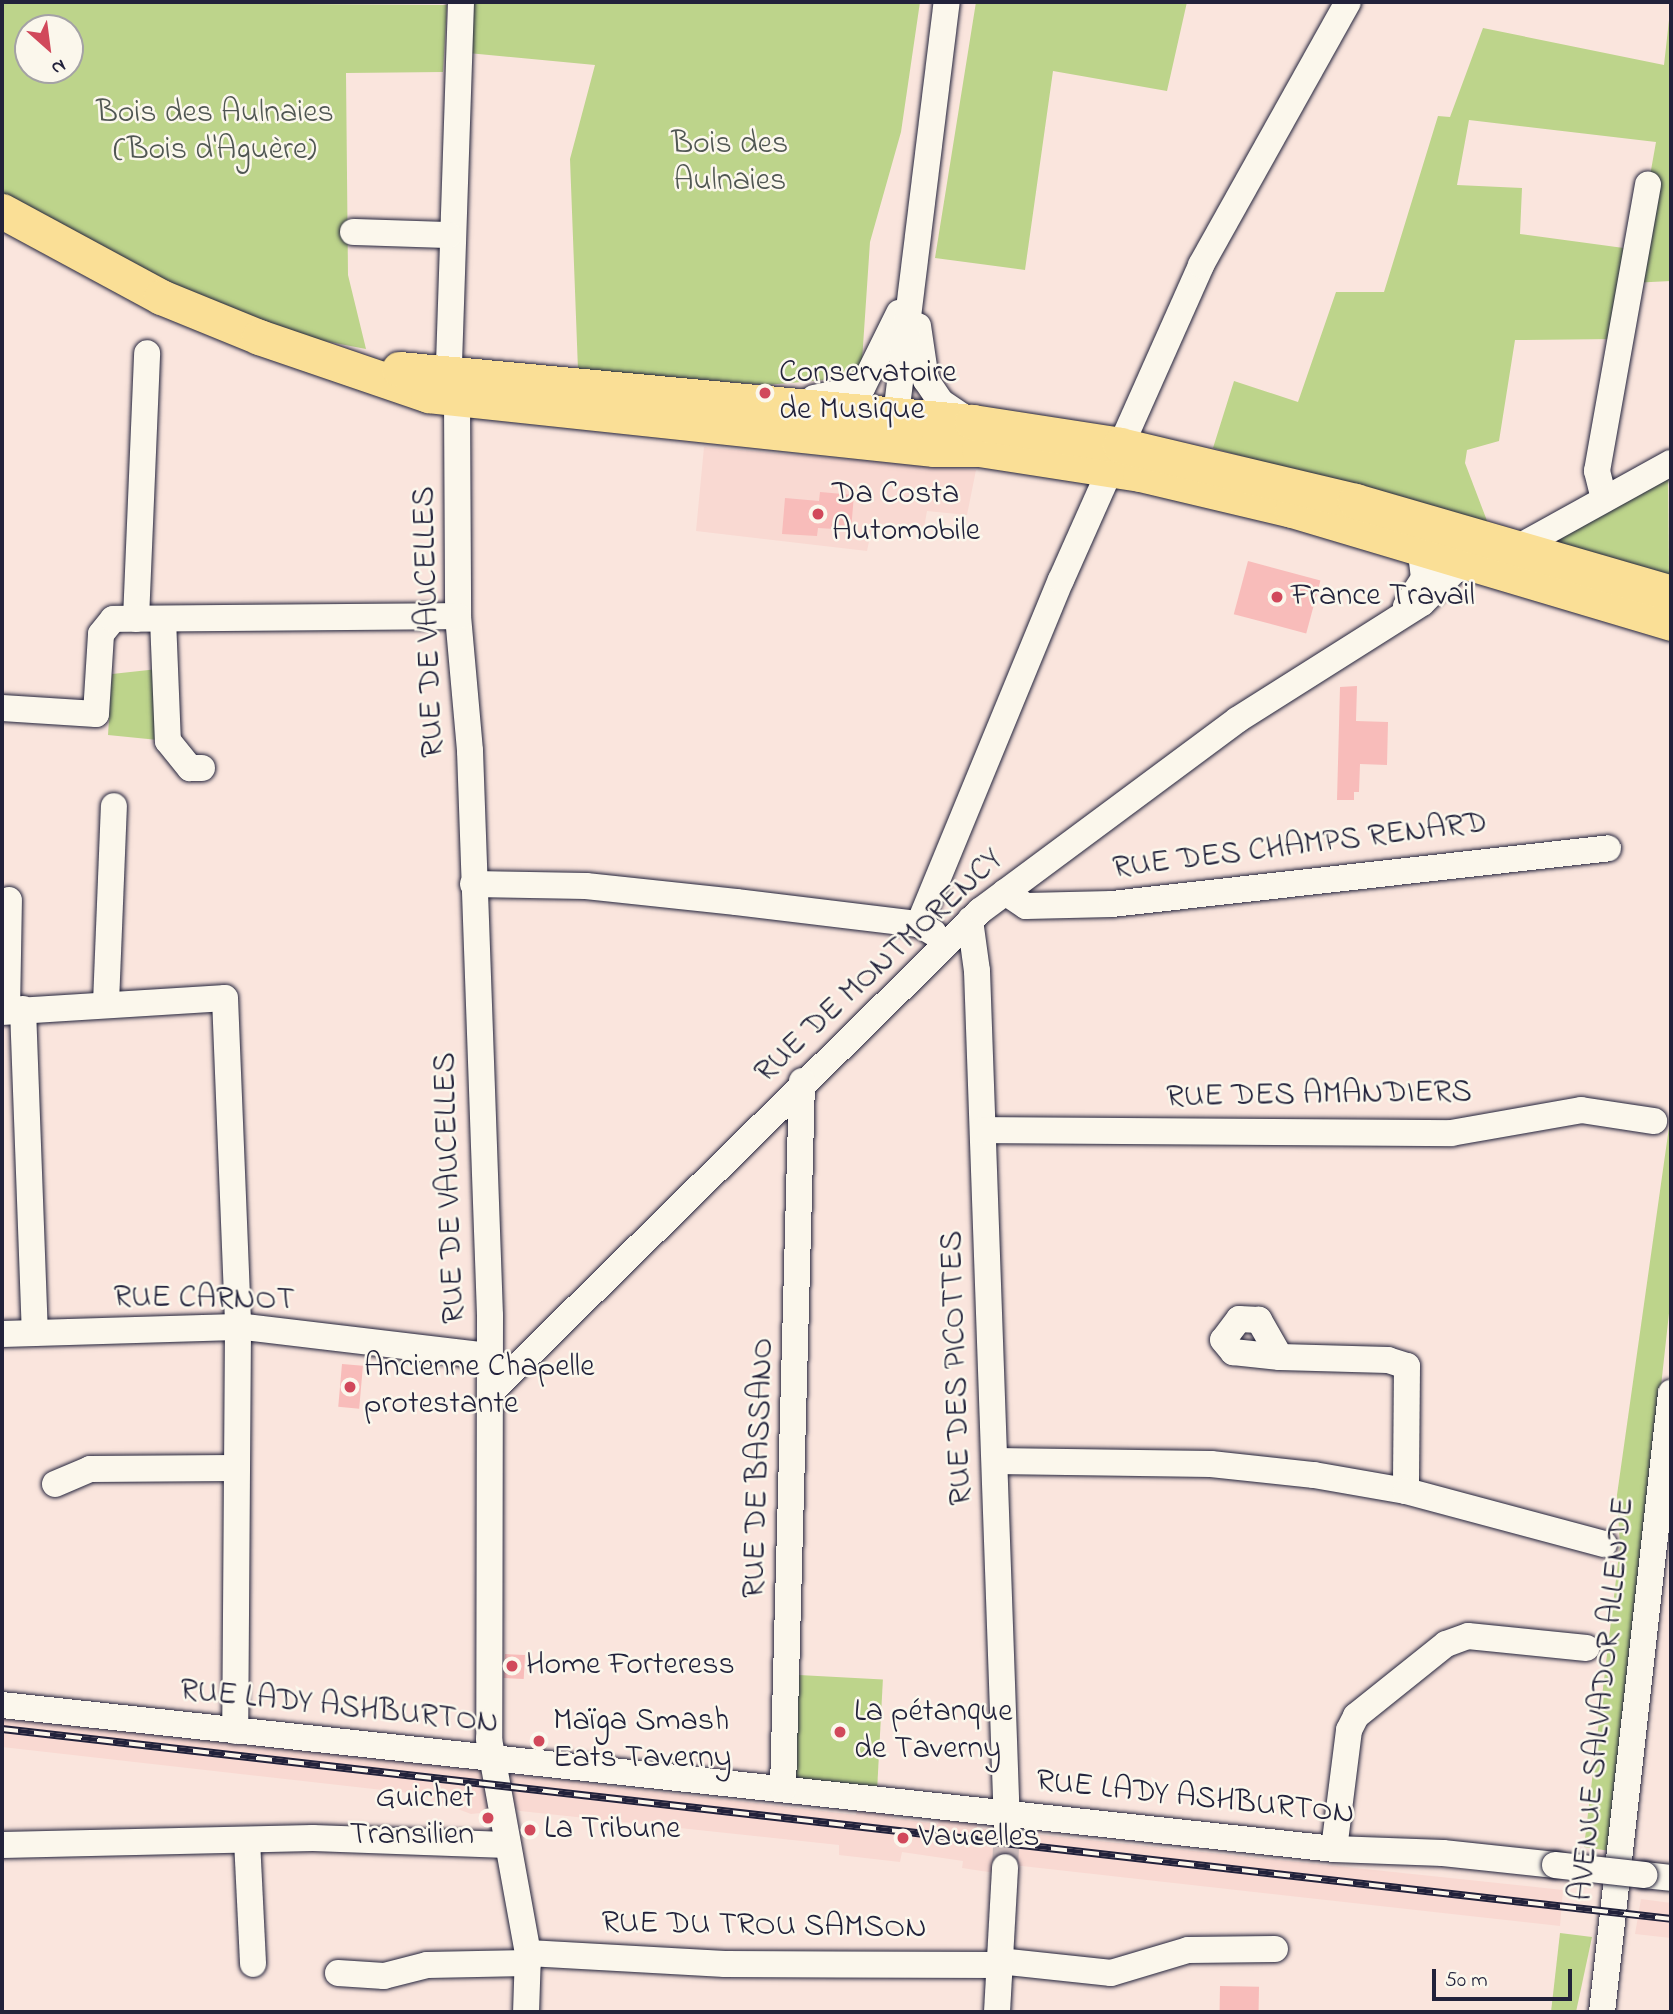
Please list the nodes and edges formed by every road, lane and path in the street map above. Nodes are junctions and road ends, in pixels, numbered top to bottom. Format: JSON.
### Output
{"nodes":[{"id":1,"x":461,"y":2,"type":"edge"},
{"id":2,"x":947,"y":2,"type":"edge"},
{"id":3,"x":1348,"y":2,"type":"edge"},
{"id":4,"x":1648,"y":184,"type":"dead end"},
{"id":5,"x":2,"y":211,"type":"edge"},
{"id":6,"x":353,"y":232,"type":"dead end"},
{"id":7,"x":449,"y":235,"type":"junction"},
{"id":8,"x":914,"y":272,"type":"junction"},
{"id":9,"x":147,"y":353,"type":"dead end"},
{"id":10,"x":454,"y":387,"type":"junction"},
{"id":11,"x":762,"y":403,"type":"junction"},
{"id":12,"x":972,"y":422,"type":"junction"},
{"id":13,"x":894,"y":429,"type":"junction"},
{"id":14,"x":1114,"y":457,"type":"junction"},
{"id":15,"x":1671,"y":463,"type":"edge"},
{"id":16,"x":1604,"y":499,"type":"junction"},
{"id":17,"x":1412,"y":545,"type":"junction"},
{"id":18,"x":1515,"y":549,"type":"junction"},
{"id":19,"x":1477,"y":565,"type":"junction"},
{"id":20,"x":1671,"y":593,"type":"edge"},
{"id":21,"x":458,"y":615,"type":"junction"},
{"id":22,"x":136,"y":619,"type":"junction"},
{"id":23,"x":163,"y":619,"type":"junction"},
{"id":24,"x":1392,"y":619,"type":"junction"},
{"id":25,"x":1671,"y":622,"type":"edge"},
{"id":26,"x":2,"y":708,"type":"edge"},
{"id":27,"x":202,"y":768,"type":"dead end"},
{"id":28,"x":114,"y":806,"type":"dead end"},
{"id":29,"x":1608,"y":848,"type":"dead end"},
{"id":30,"x":473,"y":884,"type":"junction"},
{"id":31,"x":1005,"y":892,"type":"junction"},
{"id":32,"x":9,"y":900,"type":"dead end"},
{"id":33,"x":970,"y":920,"type":"junction"},
{"id":34,"x":919,"y":925,"type":"junction"},
{"id":35,"x":944,"y":945,"type":"junction"},
{"id":36,"x":107,"y":1003,"type":"junction"},
{"id":37,"x":11,"y":1011,"type":"edge"},
{"id":38,"x":802,"y":1081,"type":"junction"},
{"id":39,"x":1654,"y":1121,"type":"dead end"},
{"id":40,"x":759,"y":1124,"type":"junction"},
{"id":41,"x":983,"y":1130,"type":"junction"},
{"id":42,"x":803,"y":1148,"type":"junction"},
{"id":43,"x":238,"y":1328,"type":"junction"},
{"id":44,"x":35,"y":1333,"type":"junction"},
{"id":45,"x":2,"y":1334,"type":"edge"},
{"id":46,"x":488,"y":1356,"type":"junction"},
{"id":47,"x":1280,"y":1357,"type":"dead end"},
{"id":48,"x":492,"y":1391,"type":"junction"},
{"id":49,"x":1671,"y":1393,"type":"edge"},
{"id":50,"x":995,"y":1461,"type":"junction"},
{"id":51,"x":233,"y":1468,"type":"junction"},
{"id":52,"x":55,"y":1484,"type":"dead end"},
{"id":53,"x":1406,"y":1491,"type":"junction"},
{"id":54,"x":1604,"y":1544,"type":"dead end"},
{"id":55,"x":1586,"y":1647,"type":"dead end"},
{"id":56,"x":2,"y":1705,"type":"edge"},
{"id":57,"x":235,"y":1731,"type":"junction"},
{"id":58,"x":495,"y":1758,"type":"junction"},
{"id":59,"x":783,"y":1789,"type":"junction"},
{"id":60,"x":1007,"y":1820,"type":"junction"},
{"id":61,"x":247,"y":1840,"type":"junction"},
{"id":62,"x":2,"y":1844,"type":"edge"},
{"id":63,"x":506,"y":1844,"type":"junction"},
{"id":64,"x":1334,"y":1849,"type":"junction"},
{"id":65,"x":1005,"y":1867,"type":"tunnel mouth"},
{"id":66,"x":1671,"y":1878,"type":"edge"},
{"id":67,"x":1275,"y":1949,"type":"dead end"},
{"id":68,"x":528,"y":1958,"type":"junction"},
{"id":69,"x":999,"y":1963,"type":"junction"},
{"id":70,"x":253,"y":1964,"type":"dead end"},
{"id":71,"x":338,"y":1973,"type":"dead end"},
{"id":72,"x":526,"y":2012,"type":"edge"},
{"id":73,"x":997,"y":2012,"type":"edge"},
{"id":74,"x":1602,"y":2012,"type":"edge"}],
"edges":[{"from":1,"to":7,"type":"street","name":"RUE DE VAUCELLES"},
{"from":2,"to":8,"type":"street"},
{"from":3,"to":14,"type":"street"},
{"from":4,"to":16,"type":"street"},
{"from":5,"to":10,"type":"main road"},
{"from":6,"to":7,"type":"street"},
{"from":7,"to":10,"type":"street","name":"RUE DE VAUCELLES"},
{"from":8,"to":11,"type":"street"},
{"from":8,"to":12,"type":"street"},
{"from":8,"to":13,"type":"street"},
{"from":9,"to":22,"type":"street"},
{"from":10,"to":11,"type":"main road"},
{"from":10,"to":13,"type":"main road"},
{"from":10,"to":21,"type":"street","name":"RUE DE VAUCELLES"},
{"from":11,"to":13,"type":"main road"},
{"from":12,"to":13,"type":"main road"},
{"from":12,"to":14,"type":"main road"},
{"from":13,"to":14,"type":"main road"},
{"from":14,"to":17,"type":"main road"},
{"from":14,"to":18,"type":"main road"},
{"from":14,"to":34,"type":"street"},
{"from":15,"to":16,"type":"street"},
{"from":16,"to":18,"type":"street"},
{"from":17,"to":19,"type":"main road"},
{"from":17,"to":24,"type":"street","name":"RUE DE MONTMORENCY"},
{"from":18,"to":20,"type":"main road"},
{"from":19,"to":24,"type":"street","name":"RUE DE MONTMORENCY"},
{"from":19,"to":25,"type":"main road"},
{"from":21,"to":23,"type":"street"},
{"from":21,"to":30,"type":"street","name":"RUE DE VAUCELLES"},
{"from":22,"to":23,"type":"street"},
{"from":22,"to":26,"type":"street"},
{"from":23,"to":27,"type":"street"},
{"from":24,"to":31,"type":"street","name":"RUE DE MONTMORENCY"},
{"from":28,"to":36,"type":"street"},
{"from":29,"to":31,"type":"street","name":"RUE DES CHAMPS RENARD"},
{"from":30,"to":34,"type":"street"},
{"from":30,"to":46,"type":"street","name":"RUE DE VAUCELLES"},
{"from":31,"to":33,"type":"street","name":"RUE DE MONTMORENCY"},
{"from":32,"to":37,"type":"street"},
{"from":33,"to":35,"type":"street","name":"RUE DE MONTMORENCY"},
{"from":33,"to":41,"type":"street","name":"RUE DES PICOTTES"},
{"from":34,"to":35,"type":"street"},
{"from":35,"to":38,"type":"street","name":"RUE DE MONTMORENCY"},
{"from":36,"to":37,"type":"street"},
{"from":36,"to":43,"type":"street"},
{"from":37,"to":44,"type":"street"},
{"from":38,"to":40,"type":"street","name":"RUE DE MONTMORENCY"},
{"from":38,"to":42,"type":"street","name":"RUE DE BASSANO"},
{"from":39,"to":41,"type":"street","name":"RUE DES AMANDIERS"},
{"from":40,"to":42,"type":"street"},
{"from":40,"to":48,"type":"street","name":"RUE DE MONTMORENCY"},
{"from":41,"to":50,"type":"street","name":"RUE DES PICOTTES"},
{"from":42,"to":59,"type":"street","name":"RUE DE BASSANO"},
{"from":43,"to":44,"type":"street","name":"RUE CARNOT"},
{"from":43,"to":46,"type":"street","name":"RUE CARNOT"},
{"from":43,"to":51,"type":"street"},
{"from":44,"to":45,"type":"street","name":"RUE CARNOT"},
{"from":46,"to":48,"type":"street","name":"RUE DE VAUCELLES"},
{"from":47,"to":53,"type":"street"},
{"from":48,"to":58,"type":"street","name":"RUE DE VAUCELLES"},
{"from":49,"to":74,"type":"street","name":"AVENUE SALVADOR ALLENDE"},
{"from":50,"to":53,"type":"street"},
{"from":50,"to":60,"type":"street","name":"RUE DES PICOTTES"},
{"from":51,"to":52,"type":"street"},
{"from":51,"to":57,"type":"street"},
{"from":53,"to":54,"type":"street"},
{"from":55,"to":64,"type":"street"},
{"from":56,"to":57,"type":"street","name":"RUE LADY ASHBURTON"},
{"from":57,"to":58,"type":"street","name":"RUE LADY ASHBURTON"},
{"from":58,"to":59,"type":"street","name":"RUE LADY ASHBURTON"},
{"from":58,"to":63,"type":"street","name":"RUE DE VAUCELLES"},
{"from":59,"to":60,"type":"street","name":"RUE LADY ASHBURTON"},
{"from":60,"to":64,"type":"street","name":"RUE LADY ASHBURTON"},
{"from":61,"to":62,"type":"street"},
{"from":61,"to":63,"type":"street"},
{"from":61,"to":70,"type":"street"},
{"from":63,"to":68,"type":"street","name":"RUE DE VAUCELLES"},
{"from":64,"to":66,"type":"street","name":"RUE LADY ASHBURTON","bridge":true},
{"from":65,"to":69,"type":"street"},
{"from":67,"to":69,"type":"street","name":"RUE DU TROU SAMSON"},
{"from":68,"to":69,"type":"street","name":"RUE DU TROU SAMSON"},
{"from":68,"to":71,"type":"street","name":"RUE DU TROU SAMSON"},
{"from":68,"to":72,"type":"street","name":"RUE DE VAUCELLES"},
{"from":69,"to":73,"type":"street"}]}
